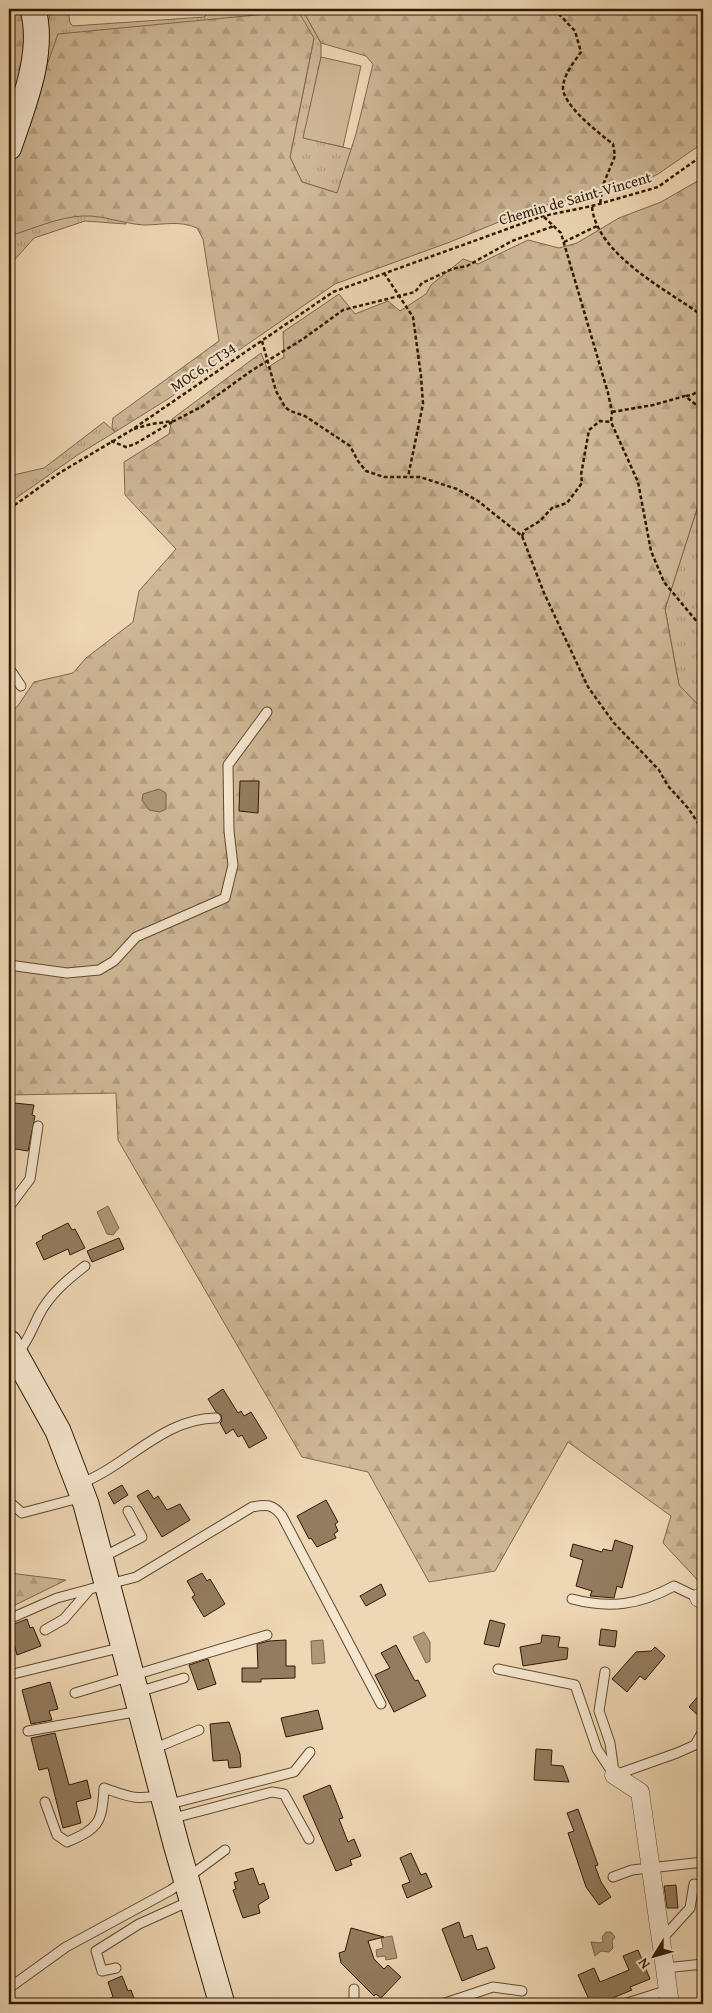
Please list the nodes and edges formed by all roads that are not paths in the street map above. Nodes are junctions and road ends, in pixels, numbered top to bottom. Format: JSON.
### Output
{"nodes":[{"id":1,"x":38,"y":15,"type":"edge"},
{"id":2,"x":9,"y":147,"type":"edge"},
{"id":3,"x":9,"y":668,"type":"edge"},
{"id":4,"x":22,"y":686,"type":"dead end"},
{"id":5,"x":267,"y":712,"type":"dead end"},
{"id":6,"x":9,"y":965,"type":"edge"},
{"id":7,"x":38,"y":1126,"type":"dead end"},
{"id":8,"x":9,"y":1206,"type":"edge"},
{"id":9,"x":85,"y":1266,"type":"dead end"},
{"id":10,"x":12,"y":1349,"type":"edge"},
{"id":11,"x":216,"y":1418,"type":"dead end"},
{"id":12,"x":81,"y":1491,"type":"junction"},
{"id":13,"x":9,"y":1504,"type":"edge"},
{"id":14,"x":128,"y":1511,"type":"dead end"},
{"id":15,"x":100,"y":1558,"type":"junction"},
{"id":16,"x":98,"y":1586,"type":"junction"},
{"id":17,"x":572,"y":1598,"type":"dead end"},
{"id":18,"x":701,"y":1599,"type":"edge"},
{"id":19,"x":9,"y":1619,"type":"edge"},
{"id":20,"x":45,"y":1630,"type":"dead end"},
{"id":21,"x":267,"y":1635,"type":"dead end"},
{"id":22,"x":123,"y":1647,"type":"junction"},
{"id":23,"x":498,"y":1668,"type":"dead end"},
{"id":24,"x":605,"y":1672,"type":"dead end"},
{"id":25,"x":9,"y":1675,"type":"edge"},
{"id":26,"x":184,"y":1678,"type":"dead end"},
{"id":27,"x":75,"y":1693,"type":"dead end"},
{"id":28,"x":136,"y":1694,"type":"junction"},
{"id":29,"x":381,"y":1704,"type":"dead end"},
{"id":30,"x":199,"y":1730,"type":"dead end"},
{"id":31,"x":703,"y":1731,"type":"edge"},
{"id":32,"x":28,"y":1732,"type":"dead end"},
{"id":33,"x":151,"y":1750,"type":"junction"},
{"id":34,"x":310,"y":1752,"type":"dead end"},
{"id":35,"x":614,"y":1775,"type":"junction"},
{"id":36,"x":45,"y":1802,"type":"dead end"},
{"id":37,"x":166,"y":1806,"type":"junction"},
{"id":38,"x":309,"y":1839,"type":"dead end"},
{"id":39,"x":225,"y":1850,"type":"dead end"},
{"id":40,"x":703,"y":1862,"type":"edge"},
{"id":41,"x":651,"y":1869,"type":"junction"},
{"id":42,"x":613,"y":1877,"type":"dead end"},
{"id":43,"x":694,"y":1884,"type":"dead end"},
{"id":44,"x":190,"y":1890,"type":"junction"},
{"id":45,"x":660,"y":1940,"type":"junction"},
{"id":46,"x":703,"y":1964,"type":"edge"},
{"id":47,"x":116,"y":1968,"type":"dead end"},
{"id":48,"x":665,"y":1968,"type":"junction"},
{"id":49,"x":9,"y":1988,"type":"edge"},
{"id":50,"x":354,"y":1989,"type":"dead end"},
{"id":51,"x":522,"y":1992,"type":"dead end"},
{"id":52,"x":669,"y":1997,"type":"edge"},
{"id":53,"x":222,"y":2004,"type":"edge"},
{"id":54,"x":354,"y":2004,"type":"edge"},
{"id":55,"x":442,"y":2004,"type":"edge"},
{"id":56,"x":624,"y":2004,"type":"edge"}],
"edges":[{"from":1,"to":2,"type":"street"},
{"from":3,"to":4,"type":"lane"},
{"from":5,"to":6,"type":"lane"},
{"from":7,"to":8,"type":"lane"},
{"from":9,"to":10,"type":"lane"},
{"from":10,"to":12,"type":"street"},
{"from":11,"to":12,"type":"lane"},
{"from":12,"to":13,"type":"lane"},
{"from":12,"to":15,"type":"street"},
{"from":14,"to":15,"type":"lane"},
{"from":15,"to":16,"type":"street"},
{"from":16,"to":19,"type":"lane"},
{"from":16,"to":20,"type":"lane"},
{"from":16,"to":22,"type":"street"},
{"from":16,"to":29,"type":"lane"},
{"from":17,"to":18,"type":"lane"},
{"from":21,"to":28,"type":"lane"},
{"from":22,"to":25,"type":"lane"},
{"from":22,"to":28,"type":"street"},
{"from":23,"to":35,"type":"lane"},
{"from":24,"to":35,"type":"lane"},
{"from":26,"to":28,"type":"lane"},
{"from":27,"to":28,"type":"lane"},
{"from":28,"to":32,"type":"lane"},
{"from":28,"to":33,"type":"street"},
{"from":30,"to":33,"type":"lane"},
{"from":31,"to":35,"type":"lane"},
{"from":33,"to":37,"type":"street"},
{"from":34,"to":37,"type":"lane"},
{"from":35,"to":41,"type":"street"},
{"from":36,"to":37,"type":"lane"},
{"from":37,"to":38,"type":"lane"},
{"from":37,"to":44,"type":"street"},
{"from":39,"to":44,"type":"lane"},
{"from":40,"to":41,"type":"lane"},
{"from":41,"to":42,"type":"lane"},
{"from":41,"to":45,"type":"street"},
{"from":43,"to":45,"type":"lane"},
{"from":44,"to":47,"type":"lane"},
{"from":44,"to":49,"type":"lane"},
{"from":44,"to":53,"type":"street"},
{"from":45,"to":48,"type":"street"},
{"from":46,"to":48,"type":"lane"},
{"from":48,"to":52,"type":"street"},
{"from":50,"to":54,"type":"lane"},
{"from":51,"to":55,"type":"lane"},
{"from":52,"to":56,"type":"lane"}]}
